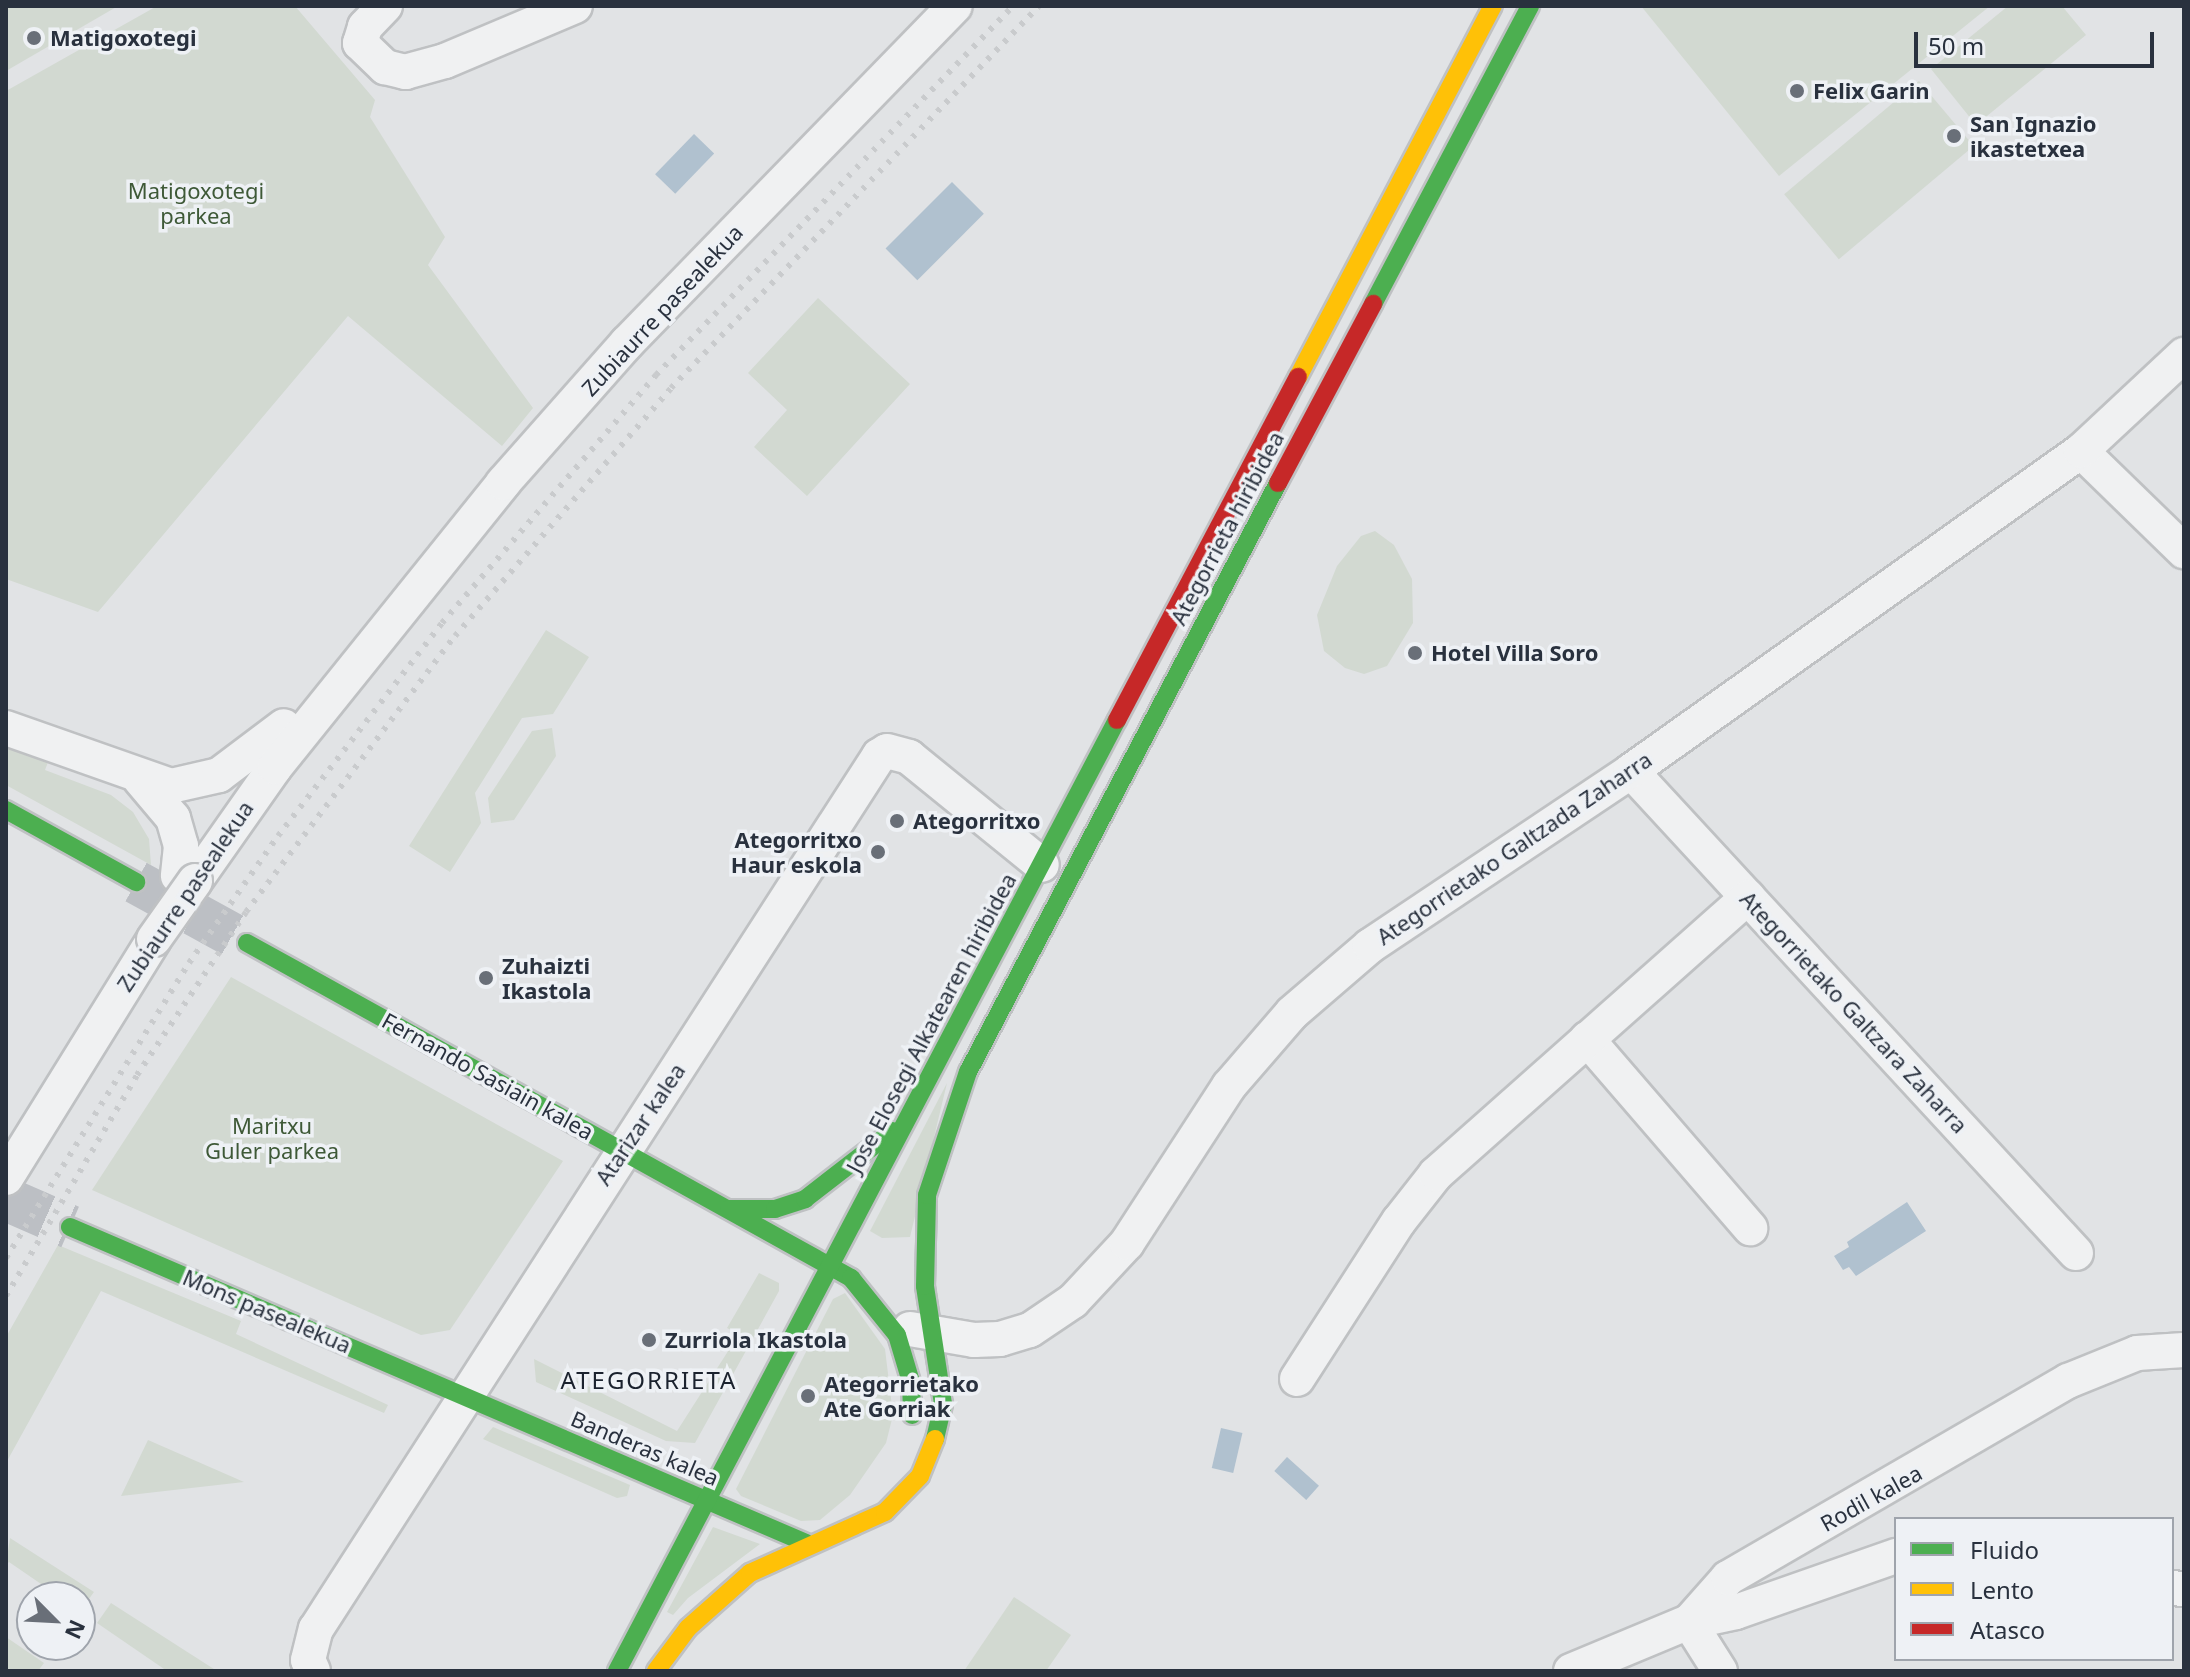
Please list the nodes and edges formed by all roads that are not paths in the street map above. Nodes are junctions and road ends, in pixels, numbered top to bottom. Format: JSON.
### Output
{"nodes":[{"id":1,"x":385,"y":6,"type":"edge"},
{"id":2,"x":575,"y":6,"type":"edge"},
{"id":3,"x":955,"y":6,"type":"edge"},
{"id":4,"x":1493,"y":6,"type":"edge"},
{"id":5,"x":1530,"y":6,"type":"edge"},
{"id":6,"x":2184,"y":355,"type":"edge"},
{"id":7,"x":2081,"y":451,"type":"junction"},
{"id":8,"x":2184,"y":551,"type":"edge"},
{"id":9,"x":383,"y":628,"type":"junction"},
{"id":10,"x":284,"y":726,"type":"junction"},
{"id":11,"x":6,"y":728,"type":"edge"},
{"id":12,"x":1631,"y":771,"type":"junction"},
{"id":13,"x":140,"y":779,"type":"junction"},
{"id":14,"x":1074,"y":804,"type":"joint"},
{"id":15,"x":6,"y":810,"type":"edge"},
{"id":16,"x":1042,"y":865,"type":"junction"},
{"id":17,"x":181,"y":873,"type":"junction"},
{"id":18,"x":136,"y":882,"type":"tunnel mouth"},
{"id":19,"x":1748,"y":897,"type":"junction"},
{"id":20,"x":146,"y":934,"type":"junction"},
{"id":21,"x":247,"y":943,"type":"tunnel mouth"},
{"id":22,"x":1587,"y":1039,"type":"junction"},
{"id":23,"x":908,"y":1120,"type":"junction"},
{"id":24,"x":624,"y":1151,"type":"junction"},
{"id":25,"x":10,"y":1157,"type":"edge"},
{"id":26,"x":729,"y":1209,"type":"junction"},
{"id":27,"x":70,"y":1227,"type":"tunnel mouth"},
{"id":28,"x":1750,"y":1228,"type":"dead end"},
{"id":29,"x":2076,"y":1253,"type":"dead end"},
{"id":30,"x":831,"y":1265,"type":"junction"},
{"id":31,"x":891,"y":1324,"type":"junction"},
{"id":32,"x":932,"y":1334,"type":"junction"},
{"id":33,"x":2184,"y":1350,"type":"edge"},
{"id":34,"x":1297,"y":1379,"type":"dead end"},
{"id":35,"x":464,"y":1396,"type":"junction"},
{"id":36,"x":910,"y":1434,"type":"dead end"},
{"id":37,"x":899,"y":1471,"type":"dead end"},
{"id":38,"x":707,"y":1501,"type":"junction"},
{"id":39,"x":863,"y":1524,"type":"junction"},
{"id":40,"x":806,"y":1543,"type":"junction"},
{"id":41,"x":1894,"y":1557,"type":"edge"},
{"id":42,"x":1689,"y":1622,"type":"junction"},
{"id":43,"x":313,"y":1671,"type":"edge"},
{"id":44,"x":617,"y":1671,"type":"edge"},
{"id":45,"x":656,"y":1671,"type":"edge"},
{"id":46,"x":1571,"y":1671,"type":"edge"},
{"id":47,"x":1720,"y":1671,"type":"edge"}],
"edges":[{"from":1,"to":2,"type":"street"},
{"from":3,"to":9,"type":"street","name":"Zubiaurre pasealekua"},
{"from":4,"to":14,"type":"main road","name":"Ategorrieta hiribidea"},
{"from":5,"to":32,"type":"main road","name":"Ategorrieta hiribidea"},
{"from":6,"to":7,"type":"street","name":"Ategorrietako Galtzada Zaharra"},
{"from":7,"to":8,"type":"street"},
{"from":7,"to":12,"type":"street","name":"Ategorrietako Galtzada Zaharra"},
{"from":9,"to":10,"type":"street","name":"Zubiaurre pasealekua"},
{"from":9,"to":17,"type":"street","name":"Zubiaurre pasealekua"},
{"from":10,"to":13,"type":"street"},
{"from":10,"to":17,"type":"street","name":"Zubiaurre pasealekua"},
{"from":11,"to":13,"type":"street"},
{"from":12,"to":19,"type":"street","name":"Ategorrietako Galtzara Zaharra"},
{"from":12,"to":32,"type":"street","name":"Ategorrietako Galtzada Zaharra"},
{"from":13,"to":17,"type":"street"},
{"from":14,"to":16,"type":"main road","name":"Jose Elosegi Alkatearen hiribidea"},
{"from":15,"to":18,"type":"main road"},
{"from":16,"to":23,"type":"main road","name":"Jose Elosegi Alkatearen hiribidea"},
{"from":16,"to":24,"type":"street","name":"Atarizar kalea"},
{"from":17,"to":20,"type":"street","name":"Zubiaurre pasealekua"},
{"from":19,"to":22,"type":"street"},
{"from":19,"to":29,"type":"street","name":"Ategorrietako Galtzara Zaharra"},
{"from":20,"to":25,"type":"street","name":"Zubiaurre pasealekua"},
{"from":20,"to":25,"type":"street","name":"Zubiaurre pasealekua"},
{"from":21,"to":24,"type":"main road","name":"Fernando Sasiain kalea"},
{"from":22,"to":28,"type":"street"},
{"from":22,"to":34,"type":"street"},
{"from":23,"to":26,"type":"main road","name":"Fernando Sasiain kalea"},
{"from":23,"to":30,"type":"main road","name":"Jose Elosegi Alkatearen hiribidea"},
{"from":24,"to":26,"type":"main road","name":"Fernando Sasiain kalea"},
{"from":24,"to":35,"type":"street","name":"Atarizar kalea"},
{"from":26,"to":30,"type":"main road","name":"Fernando Sasiain kalea"},
{"from":27,"to":35,"type":"main road","name":"Mons pasealekua"},
{"from":30,"to":31,"type":"main road"},
{"from":30,"to":38,"type":"main road","name":"Jose Elosegi Alkatearen hiribidea"},
{"from":31,"to":32,"type":"street","name":"Ategorrietako Galtzada Zaharra"},
{"from":31,"to":36,"type":"main road"},
{"from":32,"to":39,"type":"main road"},
{"from":33,"to":42,"type":"street","name":"Rodil kalea"},
{"from":35,"to":38,"type":"main road","name":"Banderas kalea"},
{"from":35,"to":43,"type":"street","name":"Atarizar kalea"},
{"from":37,"to":39,"type":"main road"},
{"from":38,"to":40,"type":"main road","name":"Banderas kalea"},
{"from":38,"to":44,"type":"main road","name":"Jose Elosegi Alkatearen hiribidea"},
{"from":39,"to":40,"type":"main road"},
{"from":40,"to":45,"type":"main road"},
{"from":41,"to":42,"type":"street"},
{"from":42,"to":46,"type":"street","name":"Rodil kalea"},
{"from":42,"to":47,"type":"street"}]}
